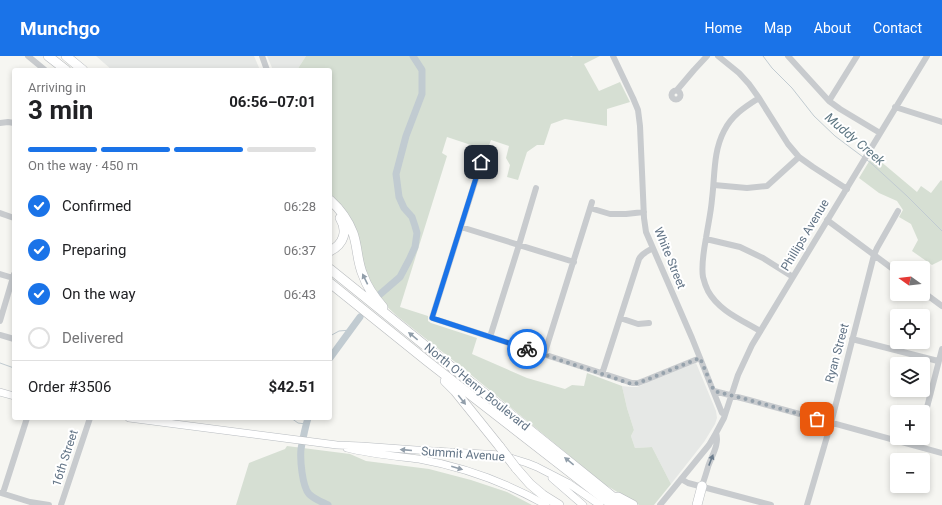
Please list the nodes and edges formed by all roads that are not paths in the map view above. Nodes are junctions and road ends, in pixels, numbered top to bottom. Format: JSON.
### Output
{"nodes":[{"id":1,"x":28,"y":56,"type":"edge"},
{"id":2,"x":48,"y":56,"type":"edge"},
{"id":3,"x":66,"y":56,"type":"edge"},
{"id":4,"x":72,"y":56,"type":"edge"},
{"id":5,"x":262,"y":56,"type":"edge"},
{"id":6,"x":613,"y":56,"type":"edge"},
{"id":7,"x":707,"y":56,"type":"edge"},
{"id":8,"x":718,"y":56,"type":"edge"},
{"id":9,"x":788,"y":56,"type":"edge"},
{"id":10,"x":857,"y":56,"type":"edge"},
{"id":11,"x":927,"y":56,"type":"edge"},
{"id":12,"x":43,"y":68,"type":"edge"},
{"id":13,"x":63,"y":68,"type":"edge"},
{"id":14,"x":82,"y":68,"type":"edge"},
{"id":15,"x":83,"y":68,"type":"edge"},
{"id":16,"x":266,"y":68,"type":"edge"},
{"id":17,"x":678,"y":90,"type":"dead end"},
{"id":18,"x":759,"y":98,"type":"junction"},
{"id":19,"x":829,"y":101,"type":"junction"},
{"id":20,"x":896,"y":107,"type":"junction"},
{"id":21,"x":942,"y":122,"type":"edge"},
{"id":22,"x":0,"y":123,"type":"edge"},
{"id":23,"x":12,"y":123,"type":"edge"},
{"id":24,"x":880,"y":134,"type":"junction"},
{"id":25,"x":486,"y":150,"type":"dead end"},
{"id":26,"x":799,"y":157,"type":"junction"},
{"id":27,"x":714,"y":185,"type":"junction"},
{"id":28,"x":536,"y":188,"type":"dead end"},
{"id":29,"x":846,"y":189,"type":"junction"},
{"id":30,"x":332,"y":202,"type":"edge"},
{"id":31,"x":332,"y":209,"type":"edge"},
{"id":32,"x":898,"y":211,"type":"dead end"},
{"id":33,"x":644,"y":212,"type":"junction"},
{"id":34,"x":0,"y":213,"type":"edge"},
{"id":35,"x":12,"y":217,"type":"edge"},
{"id":36,"x":827,"y":220,"type":"junction"},
{"id":37,"x":461,"y":227,"type":"junction"},
{"id":38,"x":706,"y":239,"type":"junction"},
{"id":39,"x":519,"y":245,"type":"junction"},
{"id":40,"x":653,"y":248,"type":"junction"},
{"id":41,"x":332,"y":250,"type":"edge"},
{"id":42,"x":874,"y":255,"type":"junction"},
{"id":43,"x":574,"y":262,"type":"junction"},
{"id":44,"x":890,"y":267,"type":"edge"},
{"id":45,"x":332,"y":271,"type":"edge"},
{"id":46,"x":0,"y":274,"type":"edge"},
{"id":47,"x":12,"y":276,"type":"edge"},
{"id":48,"x":793,"y":276,"type":"junction"},
{"id":49,"x":12,"y":279,"type":"edge"},
{"id":50,"x":332,"y":285,"type":"edge"},
{"id":51,"x":930,"y":297,"type":"edge"},
{"id":52,"x":942,"y":306,"type":"edge"},
{"id":53,"x":620,"y":318,"type":"junction"},
{"id":54,"x":0,"y":321,"type":"edge"},
{"id":55,"x":395,"y":322,"type":"junction"},
{"id":56,"x":649,"y":323,"type":"dead end"},
{"id":57,"x":760,"y":331,"type":"junction"},
{"id":58,"x":0,"y":334,"type":"edge"},
{"id":59,"x":490,"y":337,"type":"junction"},
{"id":60,"x":12,"y":338,"type":"edge"},
{"id":61,"x":852,"y":339,"type":"junction"},
{"id":62,"x":942,"y":349,"type":"edge"},
{"id":63,"x":544,"y":355,"type":"junction"},
{"id":64,"x":700,"y":358,"type":"junction"},
{"id":65,"x":427,"y":361,"type":"junction"},
{"id":66,"x":938,"y":362,"type":"junction"},
{"id":67,"x":602,"y":374,"type":"junction"},
{"id":68,"x":714,"y":391,"type":"junction"},
{"id":69,"x":0,"y":392,"type":"edge"},
{"id":70,"x":12,"y":395,"type":"edge"},
{"id":71,"x":731,"y":396,"type":"junction"},
{"id":72,"x":927,"y":405,"type":"edge"},
{"id":73,"x":725,"y":414,"type":"junction"},
{"id":74,"x":26,"y":420,"type":"edge"},
{"id":75,"x":89,"y":420,"type":"edge"},
{"id":76,"x":144,"y":420,"type":"edge"},
{"id":77,"x":831,"y":423,"type":"junction"},
{"id":78,"x":716,"y":433,"type":"junction"},
{"id":79,"x":337,"y":445,"type":"junction"},
{"id":80,"x":917,"y":446,"type":"joint"},
{"id":81,"x":942,"y":453,"type":"edge"},
{"id":82,"x":537,"y":467,"type":"junction"},
{"id":83,"x":682,"y":479,"type":"junction"},
{"id":84,"x":599,"y":485,"type":"junction"},
{"id":85,"x":702,"y":486,"type":"junction"},
{"id":86,"x":2,"y":493,"type":"edge"},
{"id":87,"x":49,"y":505,"type":"edge"},
{"id":88,"x":61,"y":505,"type":"edge"},
{"id":89,"x":546,"y":505,"type":"edge"},
{"id":90,"x":559,"y":505,"type":"edge"},
{"id":91,"x":583,"y":505,"type":"edge"},
{"id":92,"x":600,"y":505,"type":"edge"},
{"id":93,"x":612,"y":505,"type":"edge"},
{"id":94,"x":623,"y":505,"type":"edge"},
{"id":95,"x":633,"y":505,"type":"edge"},
{"id":96,"x":660,"y":505,"type":"edge"},
{"id":97,"x":697,"y":505,"type":"edge"},
{"id":98,"x":771,"y":505,"type":"edge"},
{"id":99,"x":807,"y":505,"type":"edge"}],
"edges":[{"from":1,"to":12,"type":"street"},
{"from":2,"to":13,"type":"highway"},
{"from":3,"to":14,"type":"highway"},
{"from":4,"to":15,"type":"highway"},
{"from":5,"to":16,"type":"street"},
{"from":6,"to":33,"type":"street","name":"White Street"},
{"from":7,"to":17,"type":"street"},
{"from":8,"to":18,"type":"street"},
{"from":9,"to":19,"type":"street"},
{"from":10,"to":19,"type":"street"},
{"from":11,"to":20,"type":"street","name":"Phillips Avenue"},
{"from":18,"to":26,"type":"street"},
{"from":18,"to":27,"type":"street"},
{"from":19,"to":24,"type":"street"},
{"from":20,"to":21,"type":"street"},
{"from":20,"to":24,"type":"street","name":"Phillips Avenue"},
{"from":22,"to":23,"type":"street"},
{"from":24,"to":29,"type":"street","name":"Phillips Avenue"},
{"from":25,"to":37,"type":"street"},
{"from":26,"to":27,"type":"street"},
{"from":26,"to":29,"type":"street"},
{"from":27,"to":38,"type":"street"},
{"from":28,"to":39,"type":"street"},
{"from":29,"to":36,"type":"street","name":"Phillips Avenue"},
{"from":55,"to":30,"type":"highway","one_way":true},
{"from":31,"to":41,"type":"highway"},
{"from":32,"to":42,"type":"street","name":"Ryan Street"},
{"from":33,"to":40,"type":"street","name":"White Street"},
{"from":33,"to":43,"type":"street"},
{"from":34,"to":35,"type":"street"},
{"from":36,"to":42,"type":"street"},
{"from":36,"to":48,"type":"street","name":"Phillips Avenue"},
{"from":37,"to":39,"type":"street"},
{"from":37,"to":59,"type":"street"},
{"from":38,"to":48,"type":"street"},
{"from":38,"to":57,"type":"street"},
{"from":39,"to":43,"type":"street"},
{"from":39,"to":59,"type":"street"},
{"from":40,"to":53,"type":"street"},
{"from":40,"to":64,"type":"street","name":"White Street"},
{"from":42,"to":44,"type":"street"},
{"from":42,"to":61,"type":"street","name":"Ryan Street"},
{"from":43,"to":63,"type":"street"},
{"from":45,"to":55,"type":"highway","name":"North O'Henry Boulevard"},
{"from":46,"to":47,"type":"street"},
{"from":48,"to":57,"type":"street","name":"Phillips Avenue"},
{"from":49,"to":54,"type":"street"},
{"from":50,"to":65,"type":"highway","name":"North O'Henry Boulevard"},
{"from":51,"to":52,"type":"street"},
{"from":53,"to":56,"type":"street"},
{"from":53,"to":67,"type":"street"},
{"from":84,"to":55,"type":"highway","name":"North O'Henry Boulevard","one_way":true},
{"from":57,"to":71,"type":"street","name":"Phillips Avenue"},
{"from":58,"to":60,"type":"street"},
{"from":59,"to":63,"type":"street"},
{"from":61,"to":66,"type":"street"},
{"from":61,"to":77,"type":"street","name":"Ryan Street"},
{"from":62,"to":66,"type":"street"},
{"from":63,"to":67,"type":"street"},
{"from":64,"to":67,"type":"street"},
{"from":64,"to":68,"type":"street","name":"White Street"},
{"from":65,"to":90,"type":"highway","one_way":true,"bridge":true},
{"from":65,"to":93,"type":"highway","name":"North O'Henry Boulevard"},
{"from":66,"to":72,"type":"street"},
{"from":68,"to":71,"type":"street"},
{"from":68,"to":73,"type":"street","name":"White Street"},
{"from":69,"to":70,"type":"main road"},
{"from":71,"to":73,"type":"street","name":"Phillips Avenue"},
{"from":71,"to":77,"type":"street"},
{"from":73,"to":78,"type":"street","name":"Phillips Avenue"},
{"from":74,"to":86,"type":"street"},
{"from":75,"to":88,"type":"street","name":"16th Street"},
{"from":76,"to":79,"type":"main road","name":"Summit Avenue"},
{"from":77,"to":80,"type":"street"},
{"from":77,"to":99,"type":"street","name":"Ryan Street"},
{"from":78,"to":83,"type":"street","name":"Phillips Avenue"},
{"from":85,"to":78,"type":"street","name":"Phillips Avenue","one_way":true},
{"from":82,"to":79,"type":"main road","name":"Summit Avenue","one_way":true},
{"from":79,"to":89,"type":"main road","name":"Summit Avenue","one_way":true},
{"from":80,"to":81,"type":"street"},
{"from":82,"to":91,"type":"main road"},
{"from":82,"to":92,"type":"main road","name":"Summit Avenue"},
{"from":83,"to":85,"type":"street"},
{"from":83,"to":96,"type":"street","name":"Phillips Avenue"},
{"from":84,"to":94,"type":"highway","name":"North O'Henry Boulevard"},
{"from":84,"to":95,"type":"highway"},
{"from":85,"to":97,"type":"highway"},
{"from":85,"to":98,"type":"street"},
{"from":86,"to":87,"type":"street"}]}
